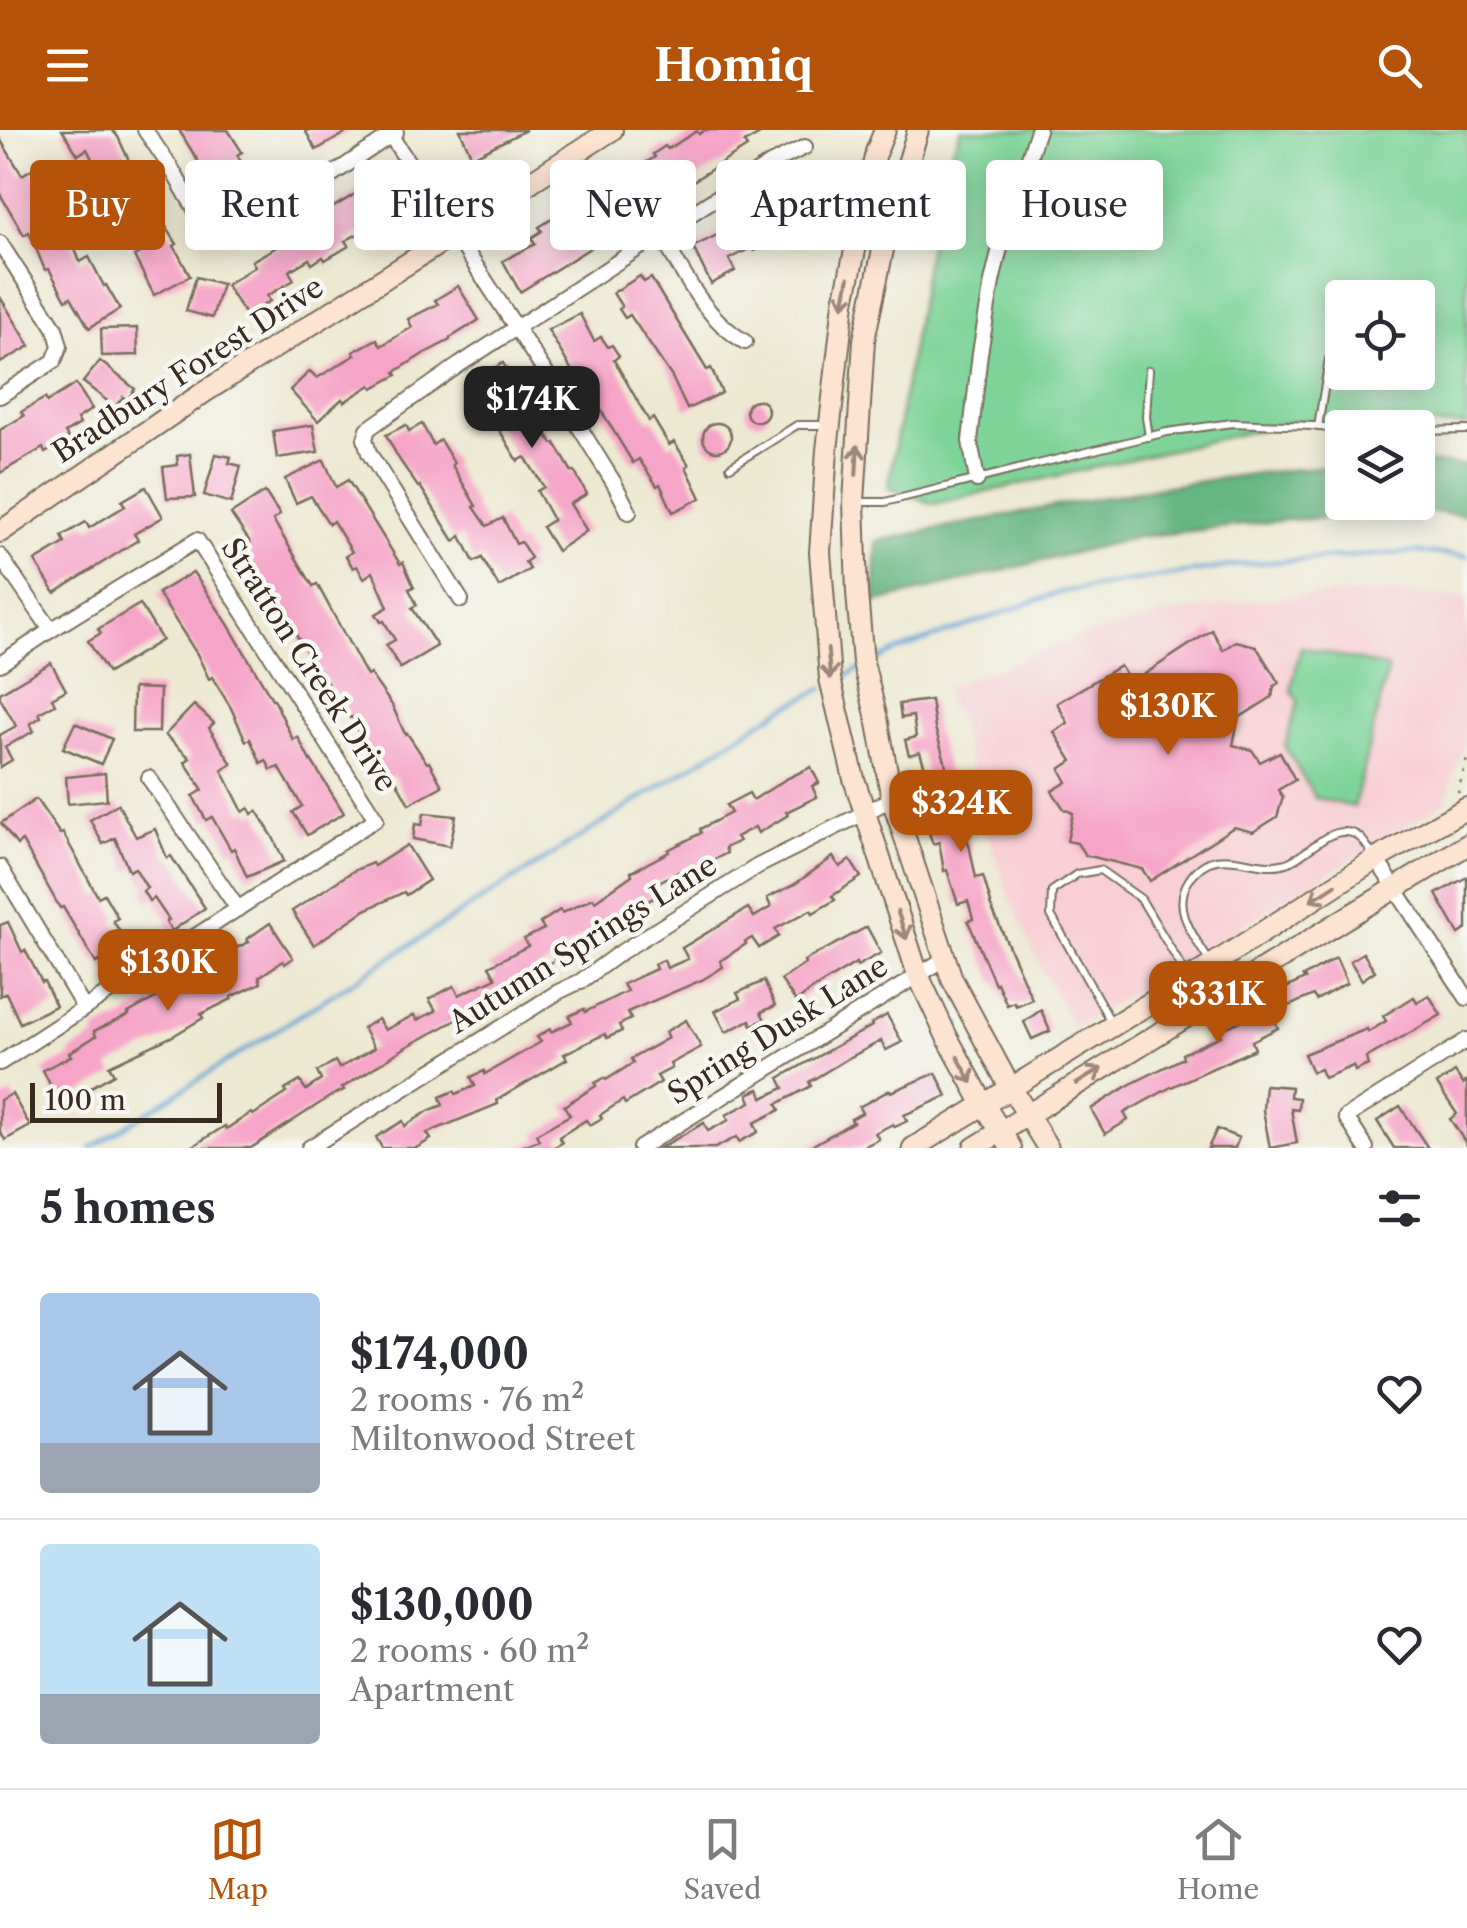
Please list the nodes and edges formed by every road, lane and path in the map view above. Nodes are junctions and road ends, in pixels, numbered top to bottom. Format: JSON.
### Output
{"nodes":[{"id":1,"x":145,"y":130,"type":"edge"},
{"id":2,"x":612,"y":130,"type":"edge"},
{"id":3,"x":885,"y":130,"type":"edge"},
{"id":4,"x":918,"y":130,"type":"edge"},
{"id":5,"x":1038,"y":130,"type":"edge"},
{"id":6,"x":392,"y":132,"type":"edge"},
{"id":7,"x":805,"y":148,"type":"dead end"},
{"id":8,"x":410,"y":160,"type":"edge"},
{"id":9,"x":530,"y":182,"type":"edge"},
{"id":10,"x":696,"y":212,"type":"edge"},
{"id":11,"x":0,"y":243,"type":"edge"},
{"id":12,"x":429,"y":250,"type":"edge"},
{"id":13,"x":467,"y":250,"type":"edge"},
{"id":14,"x":636,"y":250,"type":"edge"},
{"id":15,"x":671,"y":250,"type":"edge"},
{"id":16,"x":516,"y":328,"type":"junction"},
{"id":17,"x":746,"y":342,"type":"dead end"},
{"id":18,"x":1149,"y":370,"type":"dead end"},
{"id":19,"x":1325,"y":380,"type":"edge"},
{"id":20,"x":0,"y":396,"type":"edge"},
{"id":21,"x":830,"y":425,"type":"junction"},
{"id":22,"x":1318,"y":426,"type":"junction"},
{"id":23,"x":1325,"y":427,"type":"edge"},
{"id":24,"x":1467,"y":430,"type":"edge"},
{"id":25,"x":1435,"y":431,"type":"edge"},
{"id":26,"x":1149,"y":436,"type":"junction"},
{"id":27,"x":730,"y":467,"type":"dead end"},
{"id":28,"x":976,"y":480,"type":"junction"},
{"id":29,"x":854,"y":502,"type":"junction"},
{"id":30,"x":629,"y":512,"type":"dead end"},
{"id":31,"x":0,"y":532,"type":"edge"},
{"id":32,"x":0,"y":556,"type":"edge"},
{"id":33,"x":461,"y":600,"type":"dead end"},
{"id":34,"x":50,"y":630,"type":"junction"},
{"id":35,"x":0,"y":664,"type":"edge"},
{"id":36,"x":1467,"y":759,"type":"edge"},
{"id":37,"x":149,"y":778,"type":"dead end"},
{"id":38,"x":892,"y":799,"type":"junction"},
{"id":39,"x":1467,"y":804,"type":"edge"},
{"id":40,"x":865,"y":813,"type":"junction"},
{"id":41,"x":1467,"y":845,"type":"edge"},
{"id":42,"x":1376,"y":859,"type":"junction"},
{"id":43,"x":0,"y":867,"type":"edge"},
{"id":44,"x":1394,"y":889,"type":"junction"},
{"id":45,"x":238,"y":909,"type":"junction"},
{"id":46,"x":946,"y":958,"type":"junction"},
{"id":47,"x":1202,"y":971,"type":"junction"},
{"id":48,"x":918,"y":976,"type":"junction"},
{"id":49,"x":1221,"y":996,"type":"junction"},
{"id":50,"x":1467,"y":998,"type":"edge"},
{"id":51,"x":84,"y":1008,"type":"junction"},
{"id":52,"x":1113,"y":1025,"type":"junction"},
{"id":53,"x":1467,"y":1040,"type":"edge"},
{"id":54,"x":0,"y":1064,"type":"edge"},
{"id":55,"x":1010,"y":1088,"type":"junction"},
{"id":56,"x":983,"y":1104,"type":"junction"},
{"id":57,"x":1027,"y":1114,"type":"junction"},
{"id":58,"x":1006,"y":1140,"type":"edge"},
{"id":59,"x":308,"y":1148,"type":"edge"},
{"id":60,"x":640,"y":1148,"type":"edge"},
{"id":61,"x":913,"y":1148,"type":"edge"},
{"id":62,"x":974,"y":1148,"type":"edge"},
{"id":63,"x":1048,"y":1148,"type":"edge"},
{"id":64,"x":1366,"y":1148,"type":"edge"}],
"edges":[{"from":1,"to":6,"type":"street"},
{"from":2,"to":9,"type":"street","name":"Bradbury Forest Drive"},
{"from":3,"to":21,"type":"street","one_way":true},
{"from":29,"to":4,"type":"street","one_way":true},
{"from":5,"to":28,"type":"street"},
{"from":6,"to":8,"type":"street"},
{"from":7,"to":10,"type":"street"},
{"from":11,"to":20,"type":"street"},
{"from":12,"to":31,"type":"street","name":"Bradbury Forest Drive"},
{"from":13,"to":16,"type":"street"},
{"from":14,"to":16,"type":"street"},
{"from":15,"to":17,"type":"street"},
{"from":16,"to":30,"type":"street"},
{"from":16,"to":33,"type":"street"},
{"from":18,"to":26,"type":"lane"},
{"from":19,"to":22,"type":"lane"},
{"from":21,"to":27,"type":"lane"},
{"from":21,"to":40,"type":"street","one_way":true},
{"from":22,"to":23,"type":"lane"},
{"from":22,"to":26,"type":"lane"},
{"from":24,"to":25,"type":"lane"},
{"from":26,"to":28,"type":"lane"},
{"from":28,"to":29,"type":"lane"},
{"from":29,"to":38,"type":"street"},
{"from":32,"to":34,"type":"street"},
{"from":34,"to":35,"type":"street"},
{"from":34,"to":45,"type":"street","name":"Stratton Creek Drive"},
{"from":36,"to":39,"type":"path"},
{"from":37,"to":45,"type":"street"},
{"from":38,"to":40,"type":"street","name":"Autumn Springs Lane"},
{"from":38,"to":46,"type":"street"},
{"from":39,"to":42,"type":"street"},
{"from":40,"to":48,"type":"street","one_way":true},
{"from":40,"to":59,"type":"street","name":"Autumn Springs Lane"},
{"from":41,"to":44,"type":"street"},
{"from":42,"to":44,"type":"street"},
{"from":42,"to":47,"type":"street","one_way":true},
{"from":42,"to":47,"type":"lane"},
{"from":43,"to":51,"type":"street"},
{"from":44,"to":49,"type":"street"},
{"from":44,"to":50,"type":"street"},
{"from":45,"to":51,"type":"street"},
{"from":46,"to":48,"type":"street","name":"Spring Dusk Lane"},
{"from":46,"to":55,"type":"street"},
{"from":47,"to":49,"type":"street"},
{"from":47,"to":52,"type":"street"},
{"from":47,"to":52,"type":"lane"},
{"from":48,"to":56,"type":"street","one_way":true},
{"from":48,"to":60,"type":"street","name":"Spring Dusk Lane"},
{"from":57,"to":49,"type":"street","one_way":true},
{"from":51,"to":54,"type":"street"},
{"from":52,"to":55,"type":"street"},
{"from":53,"to":64,"type":"street"},
{"from":55,"to":56,"type":"street"},
{"from":55,"to":57,"type":"street"},
{"from":56,"to":58,"type":"street"},
{"from":56,"to":61,"type":"street"},
{"from":57,"to":58,"type":"street"},
{"from":57,"to":63,"type":"street"},
{"from":58,"to":62,"type":"street"}]}
